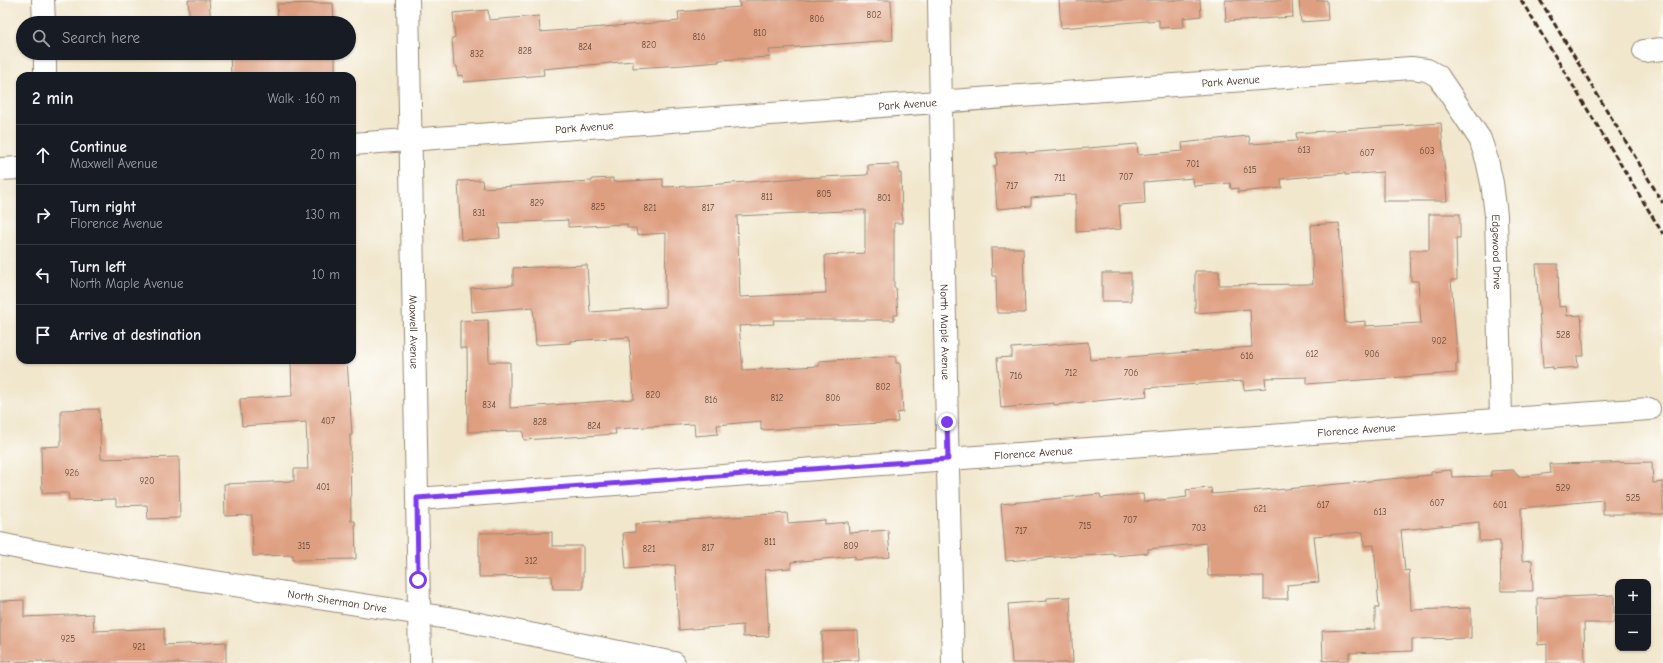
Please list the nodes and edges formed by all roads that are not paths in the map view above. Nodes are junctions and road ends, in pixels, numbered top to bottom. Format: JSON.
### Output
{"nodes":[{"id":1,"x":43,"y":0,"type":"edge"},
{"id":2,"x":408,"y":0,"type":"edge"},
{"id":3,"x":939,"y":0,"type":"edge"},
{"id":4,"x":44,"y":16,"type":"edge"},
{"id":5,"x":45,"y":60,"type":"edge"},
{"id":6,"x":45,"y":72,"type":"edge"},
{"id":7,"x":1451,"y":95,"type":"joint"},
{"id":8,"x":941,"y":101,"type":"junction"},
{"id":9,"x":411,"y":139,"type":"junction"},
{"id":10,"x":356,"y":144,"type":"edge"},
{"id":11,"x":16,"y":168,"type":"edge"},
{"id":12,"x":0,"y":169,"type":"edge"},
{"id":13,"x":1649,"y":409,"type":"dead end"},
{"id":14,"x":1501,"y":419,"type":"junction"},
{"id":15,"x":948,"y":459,"type":"junction"},
{"id":16,"x":417,"y":498,"type":"junction"},
{"id":17,"x":0,"y":544,"type":"edge"},
{"id":18,"x":419,"y":614,"type":"junction"},
{"id":19,"x":420,"y":663,"type":"edge"},
{"id":20,"x":674,"y":663,"type":"edge"},
{"id":21,"x":953,"y":663,"type":"edge"}],
"edges":[{"from":1,"to":4,"type":"street"},
{"from":2,"to":9,"type":"street","name":"Maxwell Avenue"},
{"from":3,"to":8,"type":"street","name":"North Maple Avenue"},
{"from":5,"to":6,"type":"street"},
{"from":7,"to":8,"type":"street","name":"Park Avenue"},
{"from":7,"to":14,"type":"street","name":"Edgewood Drive"},
{"from":8,"to":9,"type":"street","name":"Park Avenue"},
{"from":8,"to":15,"type":"street","name":"North Maple Avenue"},
{"from":9,"to":10,"type":"street","name":"Park Avenue"},
{"from":9,"to":16,"type":"street","name":"Maxwell Avenue"},
{"from":11,"to":12,"type":"street"},
{"from":13,"to":14,"type":"street","name":"Florence Avenue"},
{"from":14,"to":15,"type":"street","name":"Florence Avenue"},
{"from":15,"to":16,"type":"street","name":"Florence Avenue"},
{"from":15,"to":21,"type":"street","name":"North Maple Avenue"},
{"from":16,"to":18,"type":"street","name":"Maxwell Avenue"},
{"from":17,"to":18,"type":"street","name":"North Sherman Drive"},
{"from":18,"to":19,"type":"street","name":"Maxwell Avenue"},
{"from":18,"to":20,"type":"street","name":"North Sherman Drive"}]}
